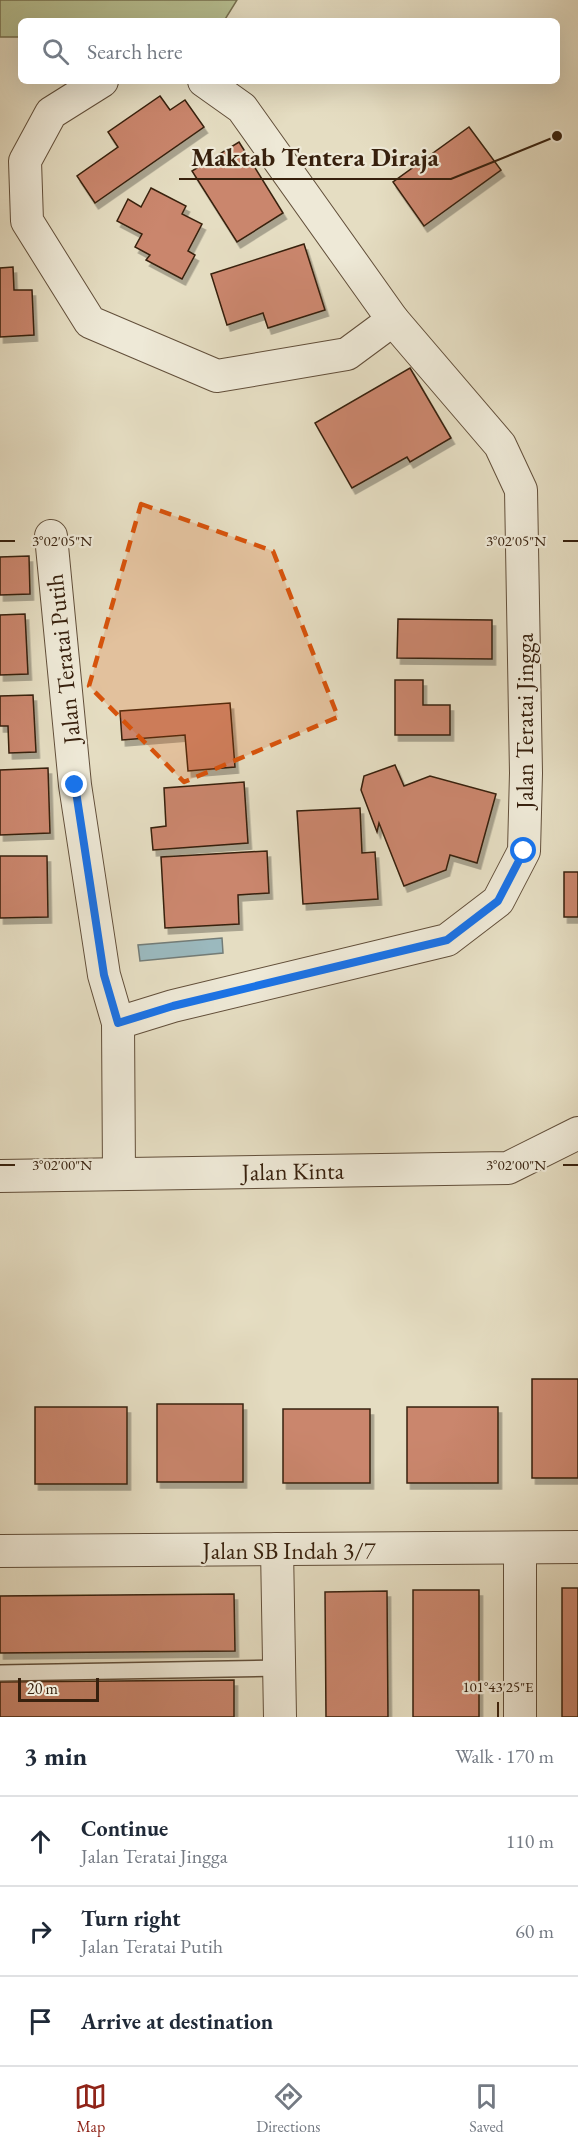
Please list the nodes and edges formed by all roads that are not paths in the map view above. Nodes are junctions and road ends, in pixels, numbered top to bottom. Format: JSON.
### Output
{"nodes":[{"id":1,"x":97,"y":84,"type":"edge"},
{"id":2,"x":208,"y":84,"type":"edge"},
{"id":3,"x":393,"y":320,"type":"junction"},
{"id":4,"x":51,"y":536,"type":"dead end"},
{"id":5,"x":118,"y":1023,"type":"junction"},
{"id":6,"x":578,"y":1133,"type":"edge"},
{"id":7,"x":119,"y":1174,"type":"junction"},
{"id":8,"x":0,"y":1176,"type":"edge"},
{"id":9,"x":578,"y":1547,"type":"edge"},
{"id":10,"x":520,"y":1548,"type":"junction"},
{"id":11,"x":277,"y":1549,"type":"junction"},
{"id":12,"x":0,"y":1551,"type":"edge"},
{"id":13,"x":280,"y":1668,"type":"junction"},
{"id":14,"x":0,"y":1673,"type":"edge"},
{"id":15,"x":280,"y":1717,"type":"edge"},
{"id":16,"x":519,"y":1717,"type":"edge"}],
"edges":[{"from":1,"to":3,"type":"street"},
{"from":2,"to":3,"type":"street","name":"Jalan Teratai Jingga"},
{"from":3,"to":5,"type":"street","name":"Jalan Teratai Jingga"},
{"from":4,"to":5,"type":"street","name":"Jalan Teratai Putih"},
{"from":5,"to":7,"type":"street","name":"Jalan Teratai Putih"},
{"from":6,"to":7,"type":"street","name":"Jalan Kinta"},
{"from":7,"to":8,"type":"street","name":"Jalan Kinta"},
{"from":9,"to":10,"type":"street","name":"Jalan SB Indah 3/7"},
{"from":10,"to":11,"type":"street","name":"Jalan SB Indah 3/7"},
{"from":10,"to":16,"type":"street"},
{"from":11,"to":12,"type":"street","name":"Jalan SB Indah 3/7"},
{"from":11,"to":13,"type":"street"},
{"from":13,"to":14,"type":"lane"},
{"from":13,"to":15,"type":"street"}]}
